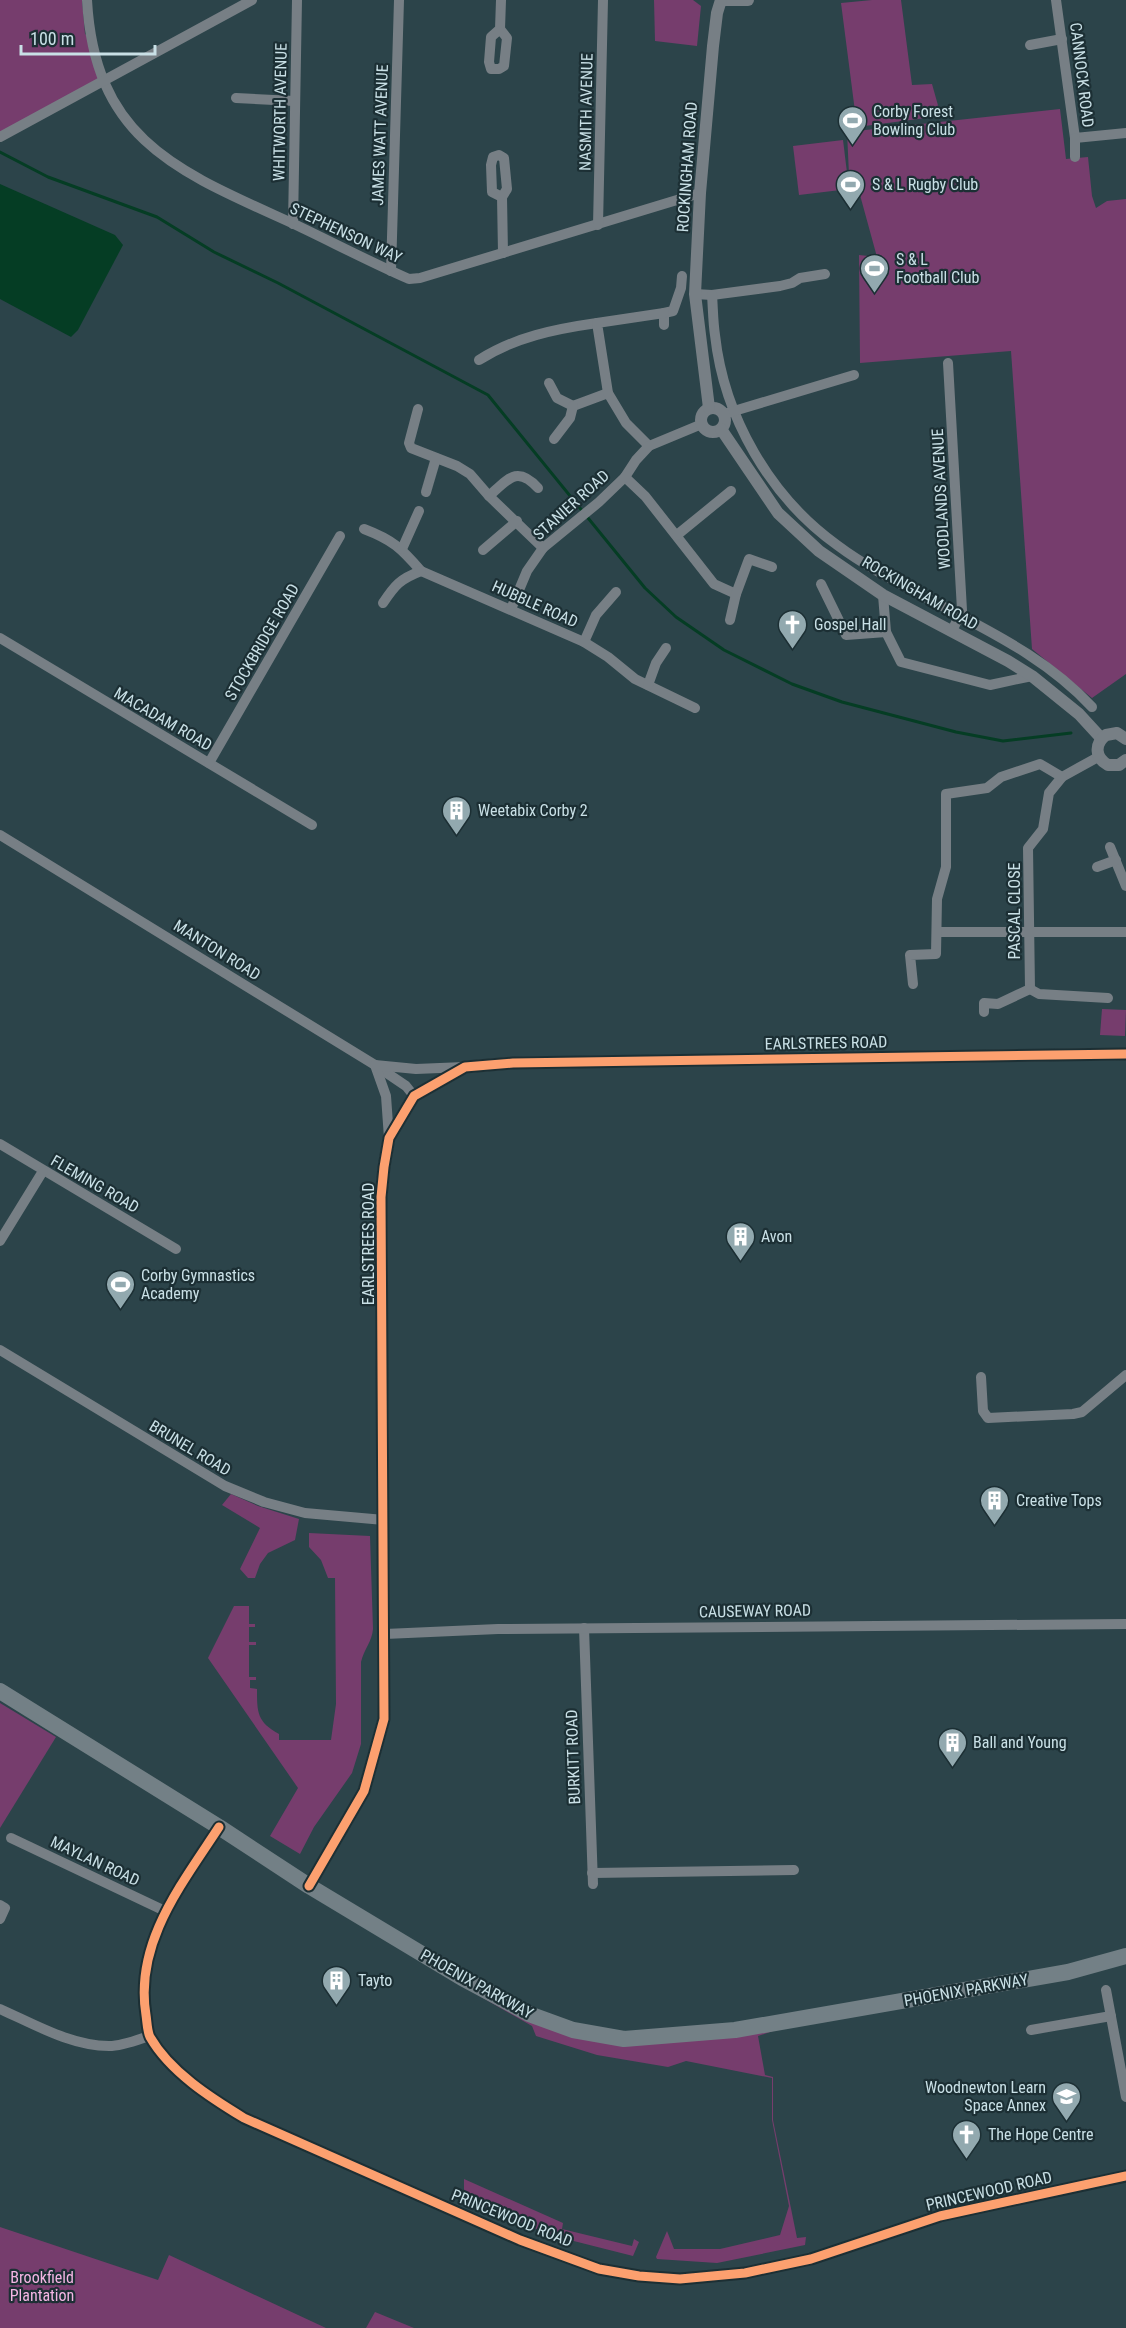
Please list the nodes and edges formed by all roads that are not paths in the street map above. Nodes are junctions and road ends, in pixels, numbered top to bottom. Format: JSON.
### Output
{"nodes":[{"id":1,"x":87,"y":0,"type":"edge"},
{"id":2,"x":252,"y":0,"type":"edge"},
{"id":3,"x":297,"y":0,"type":"edge"},
{"id":4,"x":399,"y":0,"type":"edge"},
{"id":5,"x":501,"y":0,"type":"edge"},
{"id":6,"x":603,"y":0,"type":"edge"},
{"id":7,"x":723,"y":0,"type":"edge"},
{"id":8,"x":748,"y":0,"type":"edge"},
{"id":9,"x":1056,"y":0,"type":"edge"},
{"id":10,"x":500,"y":29,"type":"dead end"},
{"id":11,"x":1062,"y":39,"type":"junction"},
{"id":12,"x":1030,"y":45,"type":"dead end"},
{"id":13,"x":104,"y":81,"type":"junction"},
{"id":14,"x":236,"y":98,"type":"dead end"},
{"id":15,"x":294,"y":101,"type":"junction"},
{"id":16,"x":1126,"y":133,"type":"edge"},
{"id":17,"x":0,"y":137,"type":"edge"},
{"id":18,"x":1075,"y":138,"type":"junction"},
{"id":19,"x":1076,"y":157,"type":"dead end"},
{"id":20,"x":700,"y":193,"type":"junction"},
{"id":21,"x":502,"y":197,"type":"dead end"},
{"id":22,"x":293,"y":224,"type":"junction"},
{"id":23,"x":598,"y":225,"type":"junction"},
{"id":24,"x":503,"y":253,"type":"junction"},
{"id":25,"x":391,"y":271,"type":"junction"},
{"id":26,"x":825,"y":274,"type":"dead end"},
{"id":27,"x":682,"y":276,"type":"dead end"},
{"id":28,"x":694,"y":294,"type":"junction"},
{"id":29,"x":712,"y":294,"type":"junction"},
{"id":30,"x":597,"y":323,"type":"junction"},
{"id":31,"x":479,"y":360,"type":"dead end"},
{"id":32,"x":948,"y":363,"type":"dead end"},
{"id":33,"x":854,"y":375,"type":"dead end"},
{"id":34,"x":549,"y":383,"type":"dead end"},
{"id":35,"x":608,"y":393,"type":"junction"},
{"id":36,"x":573,"y":406,"type":"junction"},
{"id":37,"x":709,"y":408,"type":"junction"},
{"id":38,"x":418,"y":409,"type":"dead end"},
{"id":39,"x":728,"y":412,"type":"junction"},
{"id":40,"x":702,"y":424,"type":"junction"},
{"id":41,"x":721,"y":429,"type":"junction"},
{"id":42,"x":554,"y":439,"type":"dead end"},
{"id":43,"x":649,"y":446,"type":"junction"},
{"id":44,"x":436,"y":459,"type":"junction"},
{"id":45,"x":625,"y":477,"type":"junction"},
{"id":46,"x":538,"y":488,"type":"dead end"},
{"id":47,"x":731,"y":491,"type":"dead end"},
{"id":48,"x":781,"y":491,"type":"junction"},
{"id":49,"x":426,"y":492,"type":"dead end"},
{"id":50,"x":489,"y":496,"type":"junction"},
{"id":51,"x":769,"y":500,"type":"junction"},
{"id":52,"x":419,"y":511,"type":"dead end"},
{"id":53,"x":517,"y":522,"type":"junction"},
{"id":54,"x":364,"y":529,"type":"dead end"},
{"id":55,"x":677,"y":535,"type":"junction"},
{"id":56,"x":340,"y":536,"type":"dead end"},
{"id":57,"x":543,"y":548,"type":"junction"},
{"id":58,"x":402,"y":549,"type":"junction"},
{"id":59,"x":483,"y":550,"type":"dead end"},
{"id":60,"x":772,"y":567,"type":"dead end"},
{"id":61,"x":421,"y":571,"type":"junction"},
{"id":62,"x":822,"y":584,"type":"dead end"},
{"id":63,"x":616,"y":592,"type":"dead end"},
{"id":64,"x":736,"y":594,"type":"junction"},
{"id":65,"x":883,"y":595,"type":"junction"},
{"id":66,"x":383,"y":603,"type":"dead end"},
{"id":67,"x":511,"y":609,"type":"junction"},
{"id":68,"x":961,"y":616,"type":"junction"},
{"id":69,"x":730,"y":620,"type":"dead end"},
{"id":70,"x":952,"y":631,"type":"junction"},
{"id":71,"x":886,"y":632,"type":"junction"},
{"id":72,"x":0,"y":638,"type":"edge"},
{"id":73,"x":584,"y":642,"type":"junction"},
{"id":74,"x":666,"y":648,"type":"dead end"},
{"id":75,"x":1032,"y":676,"type":"junction"},
{"id":76,"x":648,"y":685,"type":"junction"},
{"id":77,"x":1092,"y":707,"type":"dead end"},
{"id":78,"x":695,"y":708,"type":"dead end"},
{"id":79,"x":1101,"y":738,"type":"junction"},
{"id":80,"x":1126,"y":739,"type":"edge"},
{"id":81,"x":1098,"y":757,"type":"junction"},
{"id":82,"x":209,"y":763,"type":"junction"},
{"id":83,"x":1123,"y":763,"type":"edge"},
{"id":84,"x":1062,"y":777,"type":"junction"},
{"id":85,"x":1126,"y":777,"type":"edge"},
{"id":86,"x":312,"y":825,"type":"dead end"},
{"id":87,"x":0,"y":835,"type":"edge"},
{"id":88,"x":1110,"y":847,"type":"dead end"},
{"id":89,"x":1116,"y":860,"type":"junction"},
{"id":90,"x":1098,"y":867,"type":"dead end"},
{"id":91,"x":1126,"y":886,"type":"edge"},
{"id":92,"x":937,"y":932,"type":"junction"},
{"id":93,"x":1028,"y":932,"type":"junction"},
{"id":94,"x":1126,"y":932,"type":"edge"},
{"id":95,"x":913,"y":984,"type":"dead end"},
{"id":96,"x":1030,"y":989,"type":"junction"},
{"id":97,"x":1108,"y":998,"type":"dead end"},
{"id":98,"x":984,"y":1003,"type":"dead end"},
{"id":99,"x":1126,"y":1054,"type":"edge"},
{"id":100,"x":375,"y":1065,"type":"junction"},
{"id":101,"x":465,"y":1067,"type":"junction"},
{"id":102,"x":414,"y":1096,"type":"junction"},
{"id":103,"x":389,"y":1138,"type":"junction"},
{"id":104,"x":0,"y":1144,"type":"edge"},
{"id":105,"x":43,"y":1170,"type":"junction"},
{"id":106,"x":0,"y":1241,"type":"edge"},
{"id":107,"x":176,"y":1249,"type":"dead end"},
{"id":108,"x":0,"y":1350,"type":"edge"},
{"id":109,"x":1126,"y":1375,"type":"edge"},
{"id":110,"x":981,"y":1377,"type":"dead end"},
{"id":111,"x":384,"y":1520,"type":"junction"},
{"id":112,"x":1126,"y":1624,"type":"edge"},
{"id":113,"x":584,"y":1628,"type":"junction"},
{"id":114,"x":385,"y":1634,"type":"junction"},
{"id":115,"x":0,"y":1691,"type":"edge"},
{"id":116,"x":219,"y":1827,"type":"junction"},
{"id":117,"x":11,"y":1838,"type":"dead end"},
{"id":118,"x":794,"y":1870,"type":"dead end"},
{"id":119,"x":309,"y":1886,"type":"junction"},
{"id":120,"x":0,"y":1905,"type":"edge"},
{"id":121,"x":165,"y":1911,"type":"junction"},
{"id":122,"x":0,"y":1919,"type":"edge"},
{"id":123,"x":1126,"y":1956,"type":"edge"},
{"id":124,"x":1106,"y":1990,"type":"dead end"},
{"id":125,"x":0,"y":2009,"type":"edge"},
{"id":126,"x":1111,"y":2016,"type":"junction"},
{"id":127,"x":1031,"y":2030,"type":"dead end"},
{"id":128,"x":149,"y":2036,"type":"junction"},
{"id":129,"x":1126,"y":2097,"type":"edge"},
{"id":130,"x":1126,"y":2176,"type":"edge"}],
"edges":[{"from":1,"to":13,"type":"street","name":"STEPHENSON WAY"},
{"from":2,"to":13,"type":"street"},
{"from":3,"to":15,"type":"street","name":"WHITWORTH AVENUE"},
{"from":4,"to":25,"type":"street","name":"JAMES WATT AVENUE"},
{"from":5,"to":10,"type":"street"},
{"from":6,"to":23,"type":"street","name":"NASMITH AVENUE"},
{"from":7,"to":8,"type":"street"},
{"from":7,"to":20,"type":"street","name":"ROCKINGHAM ROAD"},
{"from":9,"to":11,"type":"street","name":"CANNOCK ROAD"},
{"from":11,"to":12,"type":"street"},
{"from":11,"to":18,"type":"street","name":"CANNOCK ROAD"},
{"from":13,"to":17,"type":"street"},
{"from":13,"to":22,"type":"street","name":"STEPHENSON WAY"},
{"from":14,"to":15,"type":"street"},
{"from":15,"to":22,"type":"street","name":"WHITWORTH AVENUE"},
{"from":16,"to":18,"type":"street","name":"CANNOCK ROAD"},
{"from":18,"to":19,"type":"street"},
{"from":20,"to":23,"type":"street","name":"STEPHENSON WAY"},
{"from":20,"to":28,"type":"street","name":"ROCKINGHAM ROAD"},
{"from":21,"to":24,"type":"street"},
{"from":22,"to":25,"type":"street","name":"STEPHENSON WAY"},
{"from":23,"to":24,"type":"street","name":"STEPHENSON WAY"},
{"from":24,"to":25,"type":"street","name":"STEPHENSON WAY"},
{"from":26,"to":29,"type":"street"},
{"from":27,"to":30,"type":"street"},
{"from":28,"to":29,"type":"street"},
{"from":28,"to":37,"type":"street","name":"ROCKINGHAM ROAD"},
{"from":29,"to":39,"type":"street"},
{"from":30,"to":31,"type":"street"},
{"from":30,"to":35,"type":"street"},
{"from":32,"to":68,"type":"street","name":"WOODLANDS AVENUE"},
{"from":33,"to":39,"type":"street"},
{"from":34,"to":36,"type":"street"},
{"from":35,"to":36,"type":"street"},
{"from":35,"to":43,"type":"street"},
{"from":36,"to":42,"type":"street"},
{"from":37,"to":39,"type":"street"},
{"from":37,"to":40,"type":"street"},
{"from":38,"to":44,"type":"street"},
{"from":39,"to":41,"type":"street"},
{"from":39,"to":48,"type":"street"},
{"from":40,"to":41,"type":"street"},
{"from":40,"to":43,"type":"street","name":"STANIER ROAD"},
{"from":41,"to":51,"type":"street","name":"ROCKINGHAM ROAD"},
{"from":43,"to":45,"type":"street","name":"STANIER ROAD"},
{"from":44,"to":49,"type":"street"},
{"from":44,"to":50,"type":"street"},
{"from":45,"to":55,"type":"street"},
{"from":45,"to":57,"type":"street","name":"STANIER ROAD"},
{"from":46,"to":50,"type":"street"},
{"from":47,"to":55,"type":"street"},
{"from":48,"to":51,"type":"street"},
{"from":48,"to":68,"type":"street"},
{"from":50,"to":53,"type":"street"},
{"from":51,"to":65,"type":"street","name":"ROCKINGHAM ROAD"},
{"from":52,"to":58,"type":"street"},
{"from":53,"to":57,"type":"street"},
{"from":53,"to":59,"type":"street"},
{"from":54,"to":58,"type":"street","name":"HUBBLE ROAD"},
{"from":55,"to":64,"type":"street"},
{"from":56,"to":82,"type":"street","name":"STOCKBRIDGE ROAD"},
{"from":57,"to":67,"type":"street","name":"STANIER ROAD"},
{"from":58,"to":61,"type":"street","name":"HUBBLE ROAD"},
{"from":60,"to":64,"type":"street"},
{"from":61,"to":66,"type":"street"},
{"from":61,"to":67,"type":"street","name":"HUBBLE ROAD"},
{"from":62,"to":71,"type":"street"},
{"from":63,"to":73,"type":"street"},
{"from":64,"to":69,"type":"street"},
{"from":65,"to":70,"type":"street","name":"ROCKINGHAM ROAD"},
{"from":65,"to":71,"type":"street"},
{"from":67,"to":73,"type":"street","name":"HUBBLE ROAD"},
{"from":68,"to":70,"type":"street"},
{"from":68,"to":77,"type":"street"},
{"from":70,"to":75,"type":"street","name":"ROCKINGHAM ROAD"},
{"from":71,"to":75,"type":"street"},
{"from":72,"to":82,"type":"street","name":"MACADAM ROAD"},
{"from":73,"to":76,"type":"street","name":"HUBBLE ROAD"},
{"from":74,"to":76,"type":"street"},
{"from":75,"to":79,"type":"street","name":"ROCKINGHAM ROAD"},
{"from":76,"to":78,"type":"street","name":"HUBBLE ROAD"},
{"from":79,"to":80,"type":"street"},
{"from":79,"to":81,"type":"street"},
{"from":81,"to":83,"type":"street"},
{"from":81,"to":84,"type":"street"},
{"from":82,"to":86,"type":"street","name":"MACADAM ROAD"},
{"from":83,"to":85,"type":"street"},
{"from":84,"to":92,"type":"street"},
{"from":84,"to":93,"type":"street","name":"PASCAL CLOSE"},
{"from":87,"to":100,"type":"street","name":"MANTON ROAD"},
{"from":88,"to":89,"type":"street"},
{"from":89,"to":90,"type":"street"},
{"from":89,"to":91,"type":"street"},
{"from":92,"to":93,"type":"street"},
{"from":92,"to":95,"type":"street"},
{"from":93,"to":94,"type":"street"},
{"from":93,"to":96,"type":"street","name":"PASCAL CLOSE"},
{"from":96,"to":97,"type":"street"},
{"from":96,"to":98,"type":"street"},
{"from":99,"to":101,"type":"street","name":"EARLSTREES ROAD"},
{"from":100,"to":101,"type":"street"},
{"from":100,"to":102,"type":"street","name":"MANTON ROAD"},
{"from":100,"to":103,"type":"street"},
{"from":101,"to":102,"type":"street","name":"EARLSTREES ROAD"},
{"from":102,"to":103,"type":"street","name":"EARLSTREES ROAD"},
{"from":103,"to":111,"type":"street","name":"EARLSTREES ROAD"},
{"from":104,"to":105,"type":"street","name":"FLEMING ROAD"},
{"from":105,"to":106,"type":"street"},
{"from":105,"to":107,"type":"street","name":"FLEMING ROAD"},
{"from":108,"to":111,"type":"street","name":"BRUNEL ROAD"},
{"from":109,"to":110,"type":"street"},
{"from":111,"to":114,"type":"street","name":"EARLSTREES ROAD"},
{"from":112,"to":113,"type":"street","name":"CAUSEWAY ROAD"},
{"from":113,"to":114,"type":"street","name":"CAUSEWAY ROAD"},
{"from":113,"to":118,"type":"street","name":"BURKITT ROAD"},
{"from":114,"to":119,"type":"street","name":"EARLSTREES ROAD"},
{"from":115,"to":116,"type":"main road","name":"PHOENIX PARKWAY"},
{"from":116,"to":119,"type":"main road","name":"PHOENIX PARKWAY"},
{"from":116,"to":121,"type":"street"},
{"from":117,"to":121,"type":"street","name":"MAYLAN ROAD"},
{"from":119,"to":123,"type":"main road","name":"PHOENIX PARKWAY"},
{"from":120,"to":122,"type":"street"},
{"from":121,"to":128,"type":"street"},
{"from":124,"to":126,"type":"street"},
{"from":125,"to":128,"type":"street"},
{"from":126,"to":127,"type":"street"},
{"from":126,"to":129,"type":"street"},
{"from":128,"to":130,"type":"street","name":"PRINCEWOOD ROAD"}]}
